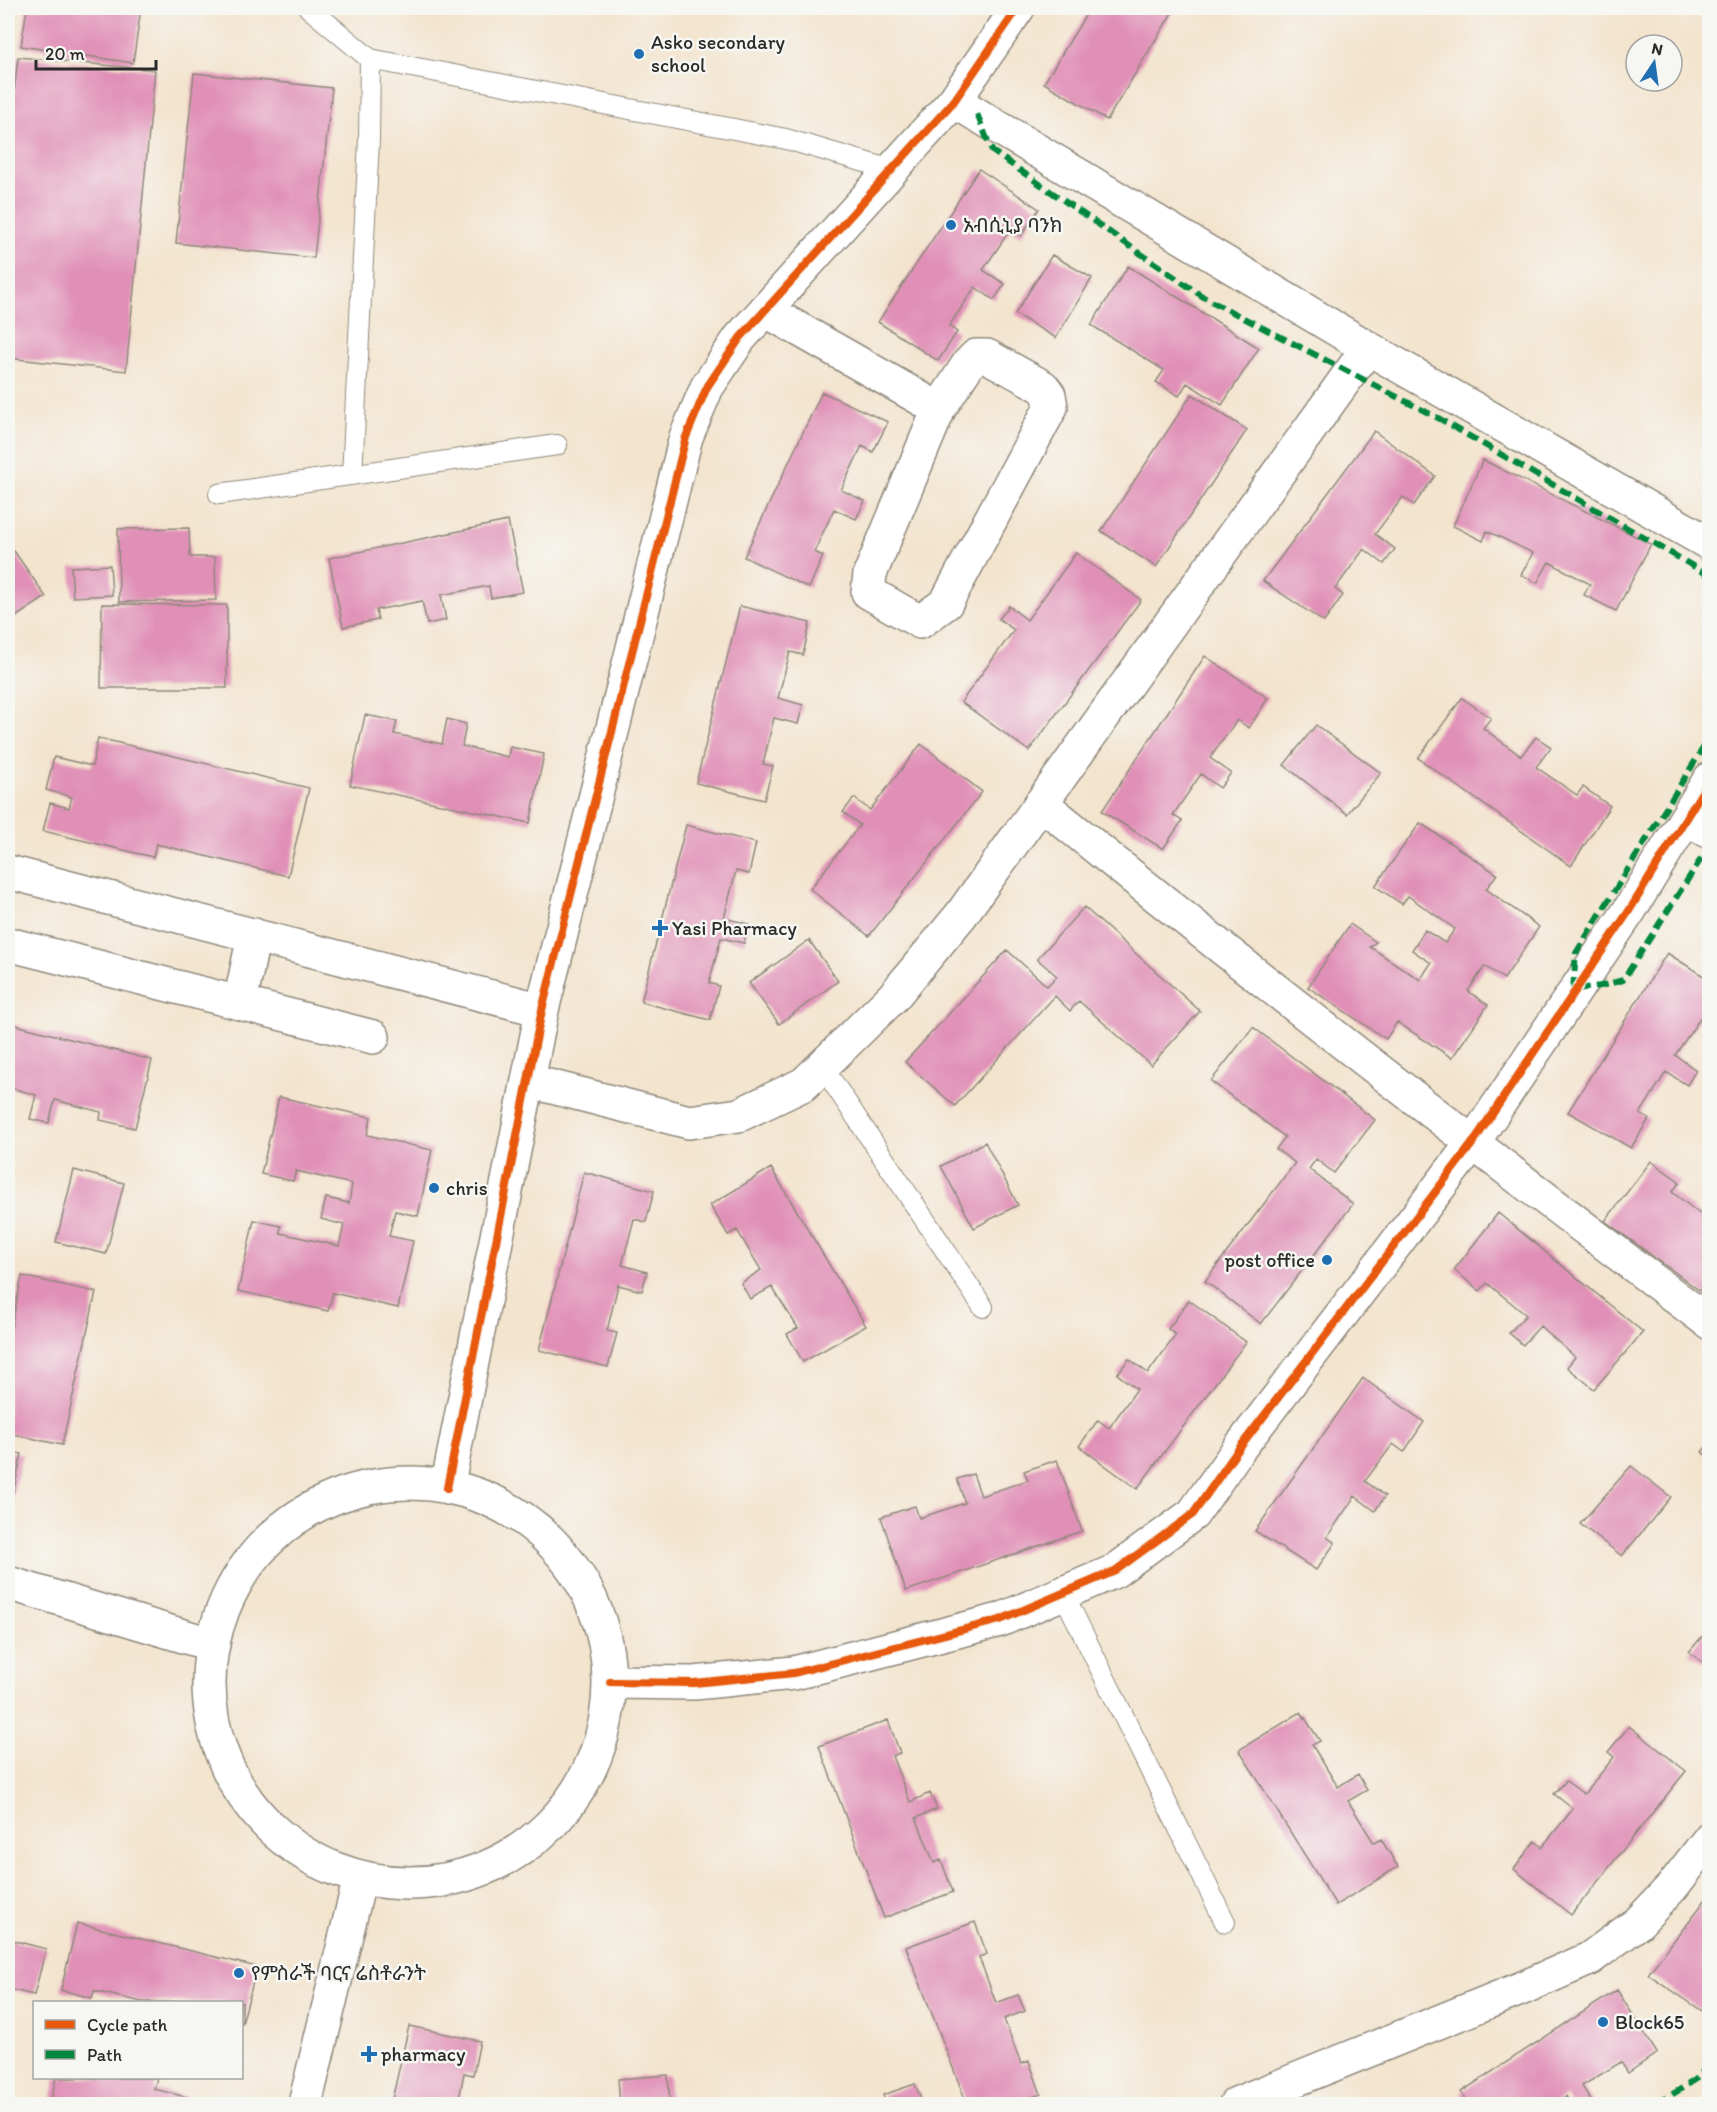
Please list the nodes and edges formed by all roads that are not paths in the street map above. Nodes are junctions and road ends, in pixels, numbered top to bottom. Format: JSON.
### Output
{"nodes":[{"id":1,"x":309,"y":8,"type":"edge"},
{"id":2,"x":1018,"y":8,"type":"edge"},
{"id":3,"x":370,"y":59,"type":"junction"},
{"id":4,"x":954,"y":101,"type":"junction"},
{"id":5,"x":892,"y":170,"type":"junction"},
{"id":6,"x":765,"y":310,"type":"junction"},
{"id":7,"x":1368,"y":348,"type":"junction"},
{"id":8,"x":939,"y":409,"type":"junction"},
{"id":9,"x":557,"y":445,"type":"dead end"},
{"id":10,"x":352,"y":475,"type":"junction"},
{"id":11,"x":219,"y":494,"type":"dead end"},
{"id":12,"x":1710,"y":544,"type":"edge"},
{"id":13,"x":1710,"y":779,"type":"edge"},
{"id":14,"x":1041,"y":803,"type":"junction"},
{"id":15,"x":1698,"y":825,"type":"edge"},
{"id":16,"x":8,"y":872,"type":"edge"},
{"id":17,"x":254,"y":935,"type":"junction"},
{"id":18,"x":8,"y":944,"type":"edge"},
{"id":19,"x":240,"y":1003,"type":"junction"},
{"id":20,"x":542,"y":1010,"type":"junction"},
{"id":21,"x":373,"y":1037,"type":"dead end"},
{"id":22,"x":822,"y":1066,"type":"junction"},
{"id":23,"x":529,"y":1081,"type":"junction"},
{"id":24,"x":1472,"y":1144,"type":"junction"},
{"id":25,"x":983,"y":1307,"type":"dead end"},
{"id":26,"x":1710,"y":1323,"type":"edge"},
{"id":27,"x":447,"y":1488,"type":"junction"},
{"id":28,"x":8,"y":1583,"type":"edge"},
{"id":29,"x":1063,"y":1593,"type":"junction"},
{"id":30,"x":213,"y":1645,"type":"junction"},
{"id":31,"x":610,"y":1682,"type":"junction"},
{"id":32,"x":1710,"y":1838,"type":"edge"},
{"id":33,"x":360,"y":1878,"type":"junction"},
{"id":34,"x":1225,"y":1922,"type":"dead end"},
{"id":35,"x":304,"y":2104,"type":"edge"},
{"id":36,"x":1236,"y":2104,"type":"edge"}],
"edges":[{"from":1,"to":3,"type":"lane"},
{"from":2,"to":4,"type":"street"},
{"from":3,"to":5,"type":"lane"},
{"from":3,"to":10,"type":"lane"},
{"from":4,"to":5,"type":"street"},
{"from":4,"to":7,"type":"street"},
{"from":5,"to":6,"type":"street"},
{"from":6,"to":8,"type":"street"},
{"from":6,"to":20,"type":"street"},
{"from":7,"to":12,"type":"street"},
{"from":7,"to":14,"type":"street"},
{"from":8,"to":8,"type":"street"},
{"from":9,"to":10,"type":"lane"},
{"from":10,"to":11,"type":"lane"},
{"from":13,"to":15,"type":"street"},
{"from":14,"to":22,"type":"street"},
{"from":14,"to":24,"type":"street"},
{"from":15,"to":24,"type":"street"},
{"from":16,"to":17,"type":"street"},
{"from":17,"to":19,"type":"street"},
{"from":17,"to":20,"type":"street"},
{"from":18,"to":19,"type":"street"},
{"from":19,"to":21,"type":"street"},
{"from":20,"to":23,"type":"street"},
{"from":22,"to":23,"type":"street"},
{"from":22,"to":25,"type":"lane"},
{"from":23,"to":27,"type":"street"},
{"from":24,"to":26,"type":"street"},
{"from":24,"to":29,"type":"street"},
{"from":27,"to":30,"type":"street"},
{"from":27,"to":31,"type":"street"},
{"from":28,"to":30,"type":"street"},
{"from":29,"to":31,"type":"street"},
{"from":29,"to":34,"type":"lane"},
{"from":30,"to":33,"type":"street"},
{"from":31,"to":33,"type":"street"},
{"from":32,"to":36,"type":"street"},
{"from":33,"to":35,"type":"street"}]}
